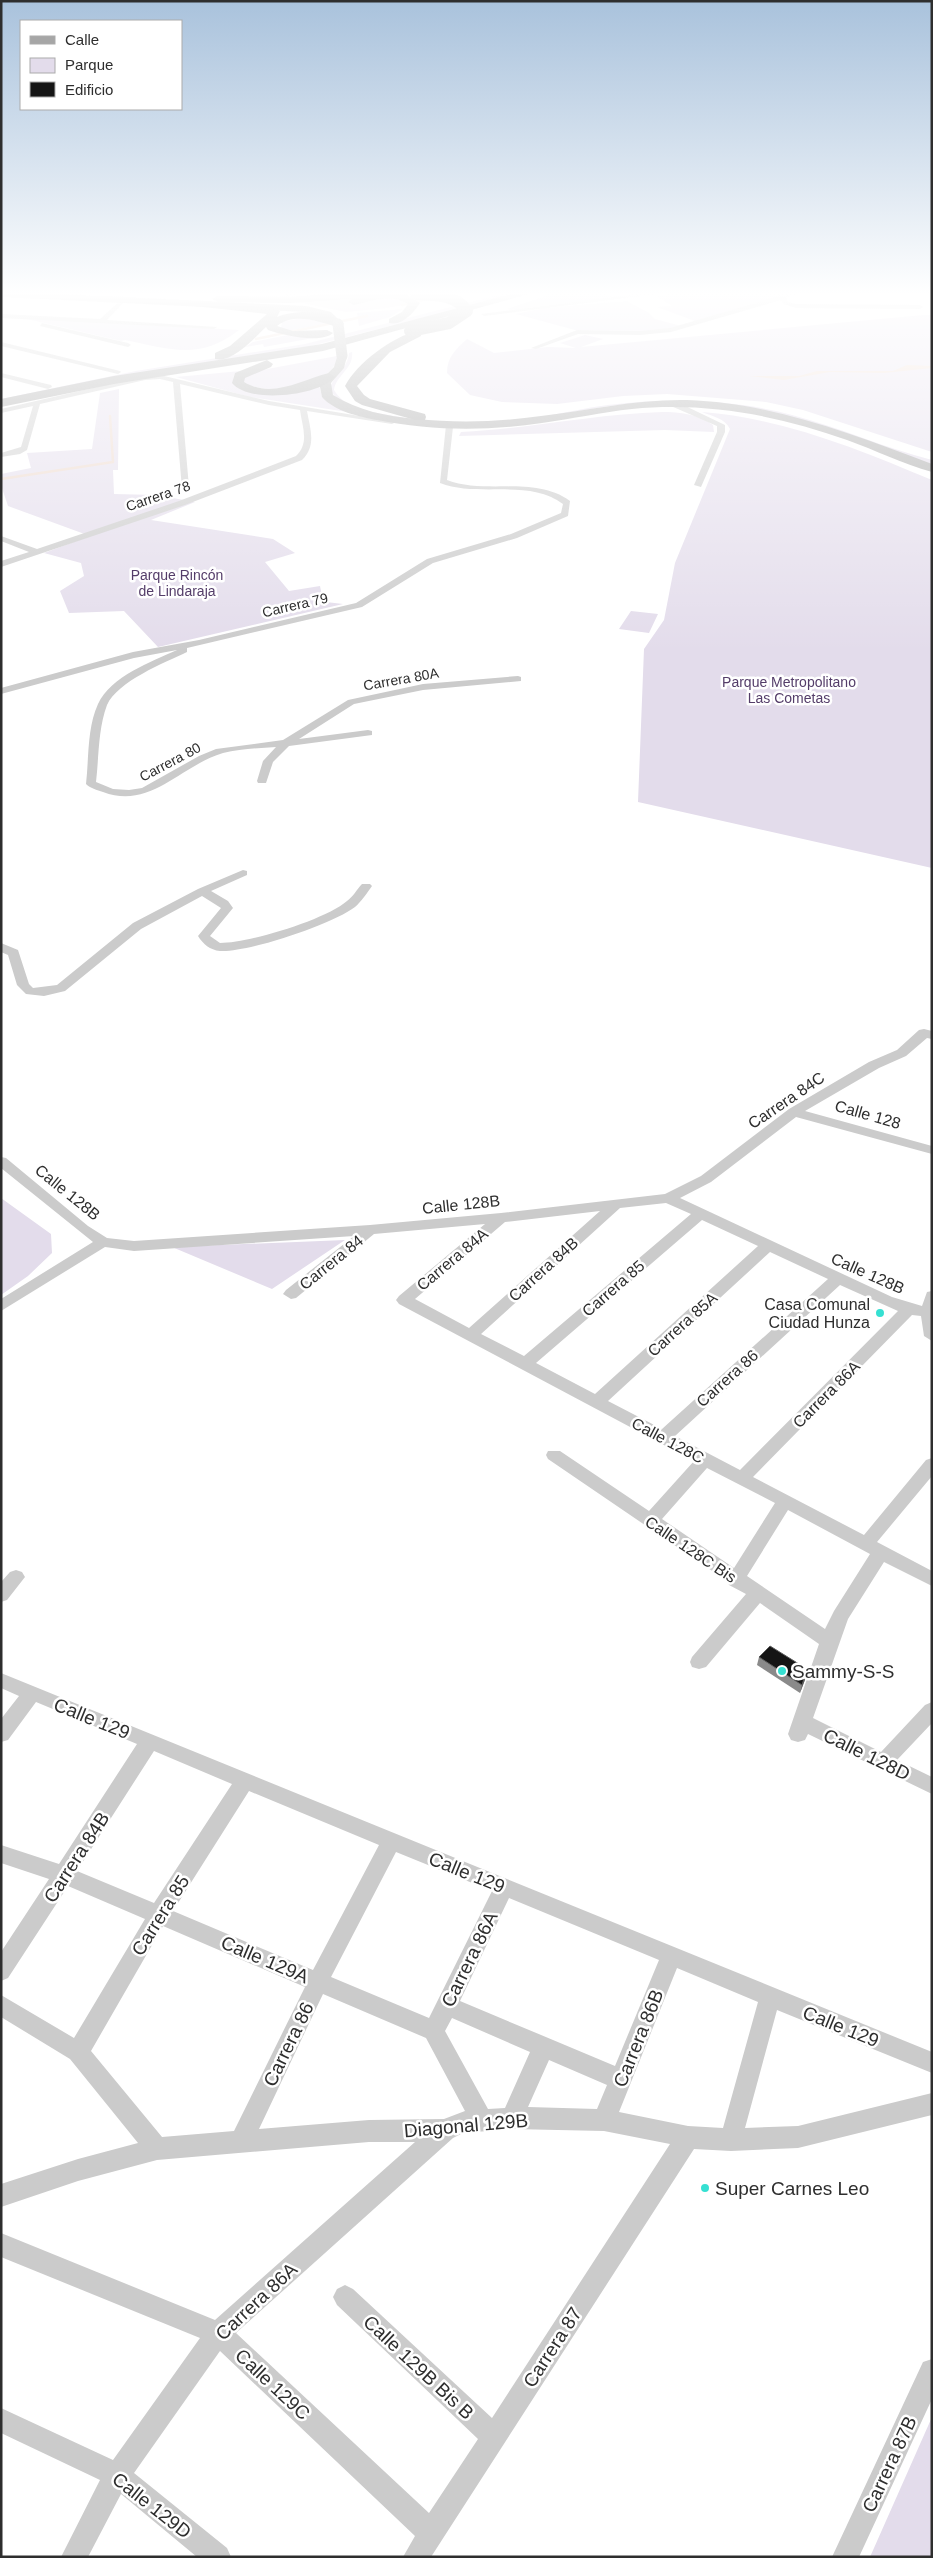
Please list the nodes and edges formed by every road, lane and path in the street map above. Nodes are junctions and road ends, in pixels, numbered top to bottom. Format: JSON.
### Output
{"nodes":[{"id":1,"x":26,"y":413,"type":"edge"},
{"id":2,"x":34,"y":413,"type":"edge"},
{"id":3,"x":182,"y":413,"type":"edge"},
{"id":4,"x":304,"y":413,"type":"edge"},
{"id":5,"x":337,"y":413,"type":"edge"},
{"id":6,"x":367,"y":413,"type":"edge"},
{"id":7,"x":394,"y":413,"type":"edge"},
{"id":8,"x":407,"y":413,"type":"edge"},
{"id":9,"x":536,"y":413,"type":"edge"},
{"id":10,"x":577,"y":413,"type":"edge"},
{"id":11,"x":695,"y":413,"type":"edge"},
{"id":12,"x":773,"y":413,"type":"edge"},
{"id":13,"x":791,"y":413,"type":"edge"},
{"id":14,"x":420,"y":417,"type":"junction"},
{"id":15,"x":32,"y":418,"type":"junction"},
{"id":16,"x":508,"y":424,"type":"junction"},
{"id":17,"x":449,"y":427,"type":"junction"},
{"id":18,"x":1,"y":455,"type":"edge"},
{"id":19,"x":932,"y":459,"type":"edge"},
{"id":20,"x":932,"y":468,"type":"edge"},
{"id":21,"x":698,"y":485,"type":"dead end"},
{"id":22,"x":185,"y":487,"type":"dead end"},
{"id":23,"x":1,"y":538,"type":"edge"},
{"id":24,"x":35,"y":551,"type":"junction"},
{"id":25,"x":1,"y":564,"type":"edge"},
{"id":26,"x":198,"y":643,"type":"junction"},
{"id":27,"x":518,"y":679,"type":"dead end"},
{"id":28,"x":1,"y":691,"type":"edge"},
{"id":29,"x":368,"y":733,"type":"dead end"},
{"id":30,"x":288,"y":741,"type":"junction"},
{"id":31,"x":262,"y":781,"type":"dead end"},
{"id":32,"x":243,"y":873,"type":"dead end"},
{"id":33,"x":366,"y":886,"type":"dead end"},
{"id":34,"x":202,"y":891,"type":"junction"},
{"id":35,"x":1,"y":947,"type":"edge"},
{"id":36,"x":928,"y":1034,"type":"edge"},
{"id":37,"x":794,"y":1112,"type":"junction"},
{"id":38,"x":932,"y":1150,"type":"edge"},
{"id":39,"x":1,"y":1161,"type":"edge"},
{"id":40,"x":668,"y":1198,"type":"junction"},
{"id":41,"x":617,"y":1203,"type":"junction"},
{"id":42,"x":701,"y":1213,"type":"junction"},
{"id":43,"x":501,"y":1218,"type":"junction"},
{"id":44,"x":370,"y":1230,"type":"junction"},
{"id":45,"x":103,"y":1242,"type":"junction"},
{"id":46,"x":768,"y":1245,"type":"junction"},
{"id":47,"x":837,"y":1279,"type":"junction"},
{"id":48,"x":291,"y":1294,"type":"dead end"},
{"id":49,"x":932,"y":1296,"type":"edge"},
{"id":50,"x":404,"y":1300,"type":"joint"},
{"id":51,"x":1,"y":1306,"type":"edge"},
{"id":52,"x":909,"y":1309,"type":"junction"},
{"id":53,"x":928,"y":1312,"type":"junction"},
{"id":54,"x":470,"y":1335,"type":"junction"},
{"id":55,"x":932,"y":1336,"type":"edge"},
{"id":56,"x":525,"y":1364,"type":"junction"},
{"id":57,"x":596,"y":1402,"type":"junction"},
{"id":58,"x":663,"y":1437,"type":"junction"},
{"id":59,"x":554,"y":1455,"type":"dead end"},
{"id":60,"x":706,"y":1459,"type":"junction"},
{"id":61,"x":932,"y":1464,"type":"edge"},
{"id":62,"x":742,"y":1478,"type":"junction"},
{"id":63,"x":785,"y":1501,"type":"junction"},
{"id":64,"x":650,"y":1521,"type":"junction"},
{"id":65,"x":874,"y":1548,"type":"junction"},
{"id":66,"x":16,"y":1577,"type":"dead end"},
{"id":67,"x":932,"y":1579,"type":"edge"},
{"id":68,"x":736,"y":1580,"type":"junction"},
{"id":69,"x":758,"y":1594,"type":"junction"},
{"id":70,"x":1,"y":1595,"type":"edge"},
{"id":71,"x":829,"y":1641,"type":"junction"},
{"id":72,"x":699,"y":1662,"type":"dead end"},
{"id":73,"x":1,"y":1680,"type":"edge"},
{"id":74,"x":32,"y":1693,"type":"junction"},
{"id":75,"x":932,"y":1710,"type":"edge"},
{"id":76,"x":1,"y":1734,"type":"edge"},
{"id":77,"x":150,"y":1741,"type":"junction"},
{"id":78,"x":883,"y":1762,"type":"junction"},
{"id":79,"x":245,"y":1781,"type":"junction"},
{"id":80,"x":932,"y":1786,"type":"edge"},
{"id":81,"x":391,"y":1841,"type":"junction"},
{"id":82,"x":1,"y":1854,"type":"edge"},
{"id":83,"x":65,"y":1875,"type":"junction"},
{"id":84,"x":504,"y":1887,"type":"junction"},
{"id":85,"x":159,"y":1914,"type":"junction"},
{"id":86,"x":671,"y":1956,"type":"junction"},
{"id":87,"x":1,"y":1971,"type":"edge"},
{"id":88,"x":318,"y":1982,"type":"junction"},
{"id":89,"x":770,"y":1997,"type":"junction"},
{"id":90,"x":446,"y":2004,"type":"junction"},
{"id":91,"x":1,"y":2005,"type":"edge"},
{"id":92,"x":434,"y":2031,"type":"junction"},
{"id":93,"x":544,"y":2046,"type":"junction"},
{"id":94,"x":78,"y":2052,"type":"junction"},
{"id":95,"x":932,"y":2063,"type":"edge"},
{"id":96,"x":622,"y":2080,"type":"junction"},
{"id":97,"x":932,"y":2104,"type":"edge"},
{"id":98,"x":512,"y":2118,"type":"junction"},
{"id":99,"x":481,"y":2119,"type":"junction"},
{"id":100,"x":604,"y":2120,"type":"junction"},
{"id":101,"x":445,"y":2130,"type":"junction"},
{"id":102,"x":688,"y":2137,"type":"junction"},
{"id":103,"x":731,"y":2140,"type":"junction"},
{"id":104,"x":241,"y":2142,"type":"junction"},
{"id":105,"x":157,"y":2148,"type":"junction"},
{"id":106,"x":1,"y":2196,"type":"edge"},
{"id":107,"x":1,"y":2245,"type":"edge"},
{"id":108,"x":345,"y":2297,"type":"dead end"},
{"id":109,"x":218,"y":2333,"type":"junction"},
{"id":110,"x":932,"y":2370,"type":"edge"},
{"id":111,"x":1,"y":2420,"type":"edge"},
{"id":112,"x":494,"y":2437,"type":"junction"},
{"id":113,"x":117,"y":2475,"type":"junction"},
{"id":114,"x":432,"y":2534,"type":"junction"},
{"id":115,"x":74,"y":2557,"type":"edge"},
{"id":116,"x":218,"y":2557,"type":"edge"},
{"id":117,"x":416,"y":2557,"type":"edge"},
{"id":118,"x":846,"y":2557,"type":"edge"}],
"edges":[{"from":1,"to":15,"type":"street"},
{"from":2,"to":15,"type":"street"},
{"from":3,"to":22,"type":"street"},
{"from":4,"to":24,"type":"street","name":"Carrera 78"},
{"from":5,"to":17,"type":"street"},
{"from":6,"to":16,"type":"main road"},
{"from":7,"to":14,"type":"main road"},
{"from":8,"to":14,"type":"highway"},
{"from":9,"to":14,"type":"main road"},
{"from":10,"to":16,"type":"main road"},
{"from":11,"to":21,"type":"street"},
{"from":12,"to":20,"type":"main road"},
{"from":13,"to":19,"type":"main road"},
{"from":15,"to":18,"type":"street"},
{"from":16,"to":17,"type":"street"},
{"from":17,"to":26,"type":"street","name":"Carrera 79"},
{"from":23,"to":24,"type":"street"},
{"from":24,"to":25,"type":"street","name":"Carrera 78"},
{"from":26,"to":28,"type":"street","name":"Carrera 79"},
{"from":26,"to":30,"type":"street","name":"Carrera 80"},
{"from":27,"to":30,"type":"street","name":"Carrera 80A"},
{"from":29,"to":30,"type":"street","name":"Carrera 80"},
{"from":30,"to":31,"type":"street","name":"Carrera 80A"},
{"from":32,"to":34,"type":"street"},
{"from":33,"to":34,"type":"street"},
{"from":34,"to":35,"type":"street"},
{"from":36,"to":37,"type":"street","name":"Carrera 84C"},
{"from":37,"to":38,"type":"street","name":"Calle 128"},
{"from":37,"to":40,"type":"street","name":"Carrera 84C"},
{"from":39,"to":45,"type":"street","name":"Calle 128B"},
{"from":40,"to":41,"type":"street","name":"Calle 128B"},
{"from":40,"to":42,"type":"street","name":"Calle 128B"},
{"from":41,"to":43,"type":"street","name":"Calle 128B"},
{"from":41,"to":54,"type":"street","name":"Carrera 84B"},
{"from":42,"to":46,"type":"street","name":"Calle 128B"},
{"from":42,"to":56,"type":"street","name":"Carrera 85"},
{"from":43,"to":44,"type":"street","name":"Calle 128B"},
{"from":43,"to":50,"type":"street","name":"Carrera 84A"},
{"from":44,"to":45,"type":"street","name":"Calle 128B"},
{"from":44,"to":48,"type":"street","name":"Carrera 84"},
{"from":45,"to":51,"type":"street"},
{"from":46,"to":47,"type":"street","name":"Calle 128B"},
{"from":46,"to":57,"type":"street","name":"Carrera 85A"},
{"from":47,"to":52,"type":"street","name":"Calle 128B"},
{"from":47,"to":58,"type":"street","name":"Carrera 86"},
{"from":49,"to":53,"type":"street"},
{"from":50,"to":54,"type":"street","name":"Calle 128C"},
{"from":52,"to":53,"type":"street","name":"Calle 128B"},
{"from":52,"to":62,"type":"street","name":"Carrera 86A"},
{"from":53,"to":55,"type":"street"},
{"from":54,"to":56,"type":"street","name":"Calle 128C"},
{"from":56,"to":57,"type":"street","name":"Calle 128C"},
{"from":57,"to":58,"type":"street","name":"Calle 128C"},
{"from":58,"to":60,"type":"street","name":"Calle 128C"},
{"from":59,"to":64,"type":"street","name":"Calle 128C Bis"},
{"from":60,"to":62,"type":"street","name":"Calle 128C"},
{"from":60,"to":64,"type":"street"},
{"from":61,"to":65,"type":"street"},
{"from":62,"to":63,"type":"street","name":"Calle 128C"},
{"from":63,"to":65,"type":"street","name":"Calle 128C"},
{"from":63,"to":68,"type":"street"},
{"from":64,"to":68,"type":"street","name":"Calle 128C Bis"},
{"from":65,"to":67,"type":"street","name":"Calle 128C"},
{"from":65,"to":71,"type":"street"},
{"from":66,"to":70,"type":"street"},
{"from":68,"to":69,"type":"street","name":"Calle 128C Bis"},
{"from":69,"to":71,"type":"street","name":"Calle 128C Bis"},
{"from":69,"to":72,"type":"street"},
{"from":71,"to":78,"type":"street","name":"Calle 128D"},
{"from":73,"to":74,"type":"street","name":"Calle 129"},
{"from":74,"to":76,"type":"street"},
{"from":74,"to":77,"type":"street","name":"Calle 129"},
{"from":75,"to":78,"type":"street"},
{"from":77,"to":79,"type":"street","name":"Calle 129"},
{"from":77,"to":83,"type":"street","name":"Carrera 84B"},
{"from":78,"to":80,"type":"street","name":"Calle 128D"},
{"from":79,"to":81,"type":"street","name":"Calle 129"},
{"from":79,"to":85,"type":"street","name":"Carrera 85"},
{"from":81,"to":84,"type":"street","name":"Calle 129"},
{"from":81,"to":88,"type":"street","name":"Carrera 86"},
{"from":82,"to":83,"type":"street","name":"Calle 129A"},
{"from":83,"to":85,"type":"street","name":"Calle 129A"},
{"from":83,"to":87,"type":"street","name":"Carrera 84B"},
{"from":84,"to":86,"type":"street","name":"Calle 129"},
{"from":84,"to":90,"type":"street","name":"Carrera 86A"},
{"from":85,"to":88,"type":"street","name":"Calle 129A"},
{"from":85,"to":94,"type":"street","name":"Carrera 85"},
{"from":86,"to":89,"type":"street","name":"Calle 129"},
{"from":86,"to":96,"type":"street","name":"Carrera 86B"},
{"from":88,"to":92,"type":"street","name":"Calle 129A"},
{"from":88,"to":104,"type":"street","name":"Carrera 86"},
{"from":89,"to":95,"type":"street","name":"Calle 129"},
{"from":89,"to":103,"type":"street"},
{"from":90,"to":92,"type":"street","name":"Carrera 86A"},
{"from":90,"to":93,"type":"street"},
{"from":91,"to":94,"type":"street"},
{"from":92,"to":99,"type":"street"},
{"from":93,"to":96,"type":"street"},
{"from":93,"to":98,"type":"street"},
{"from":94,"to":105,"type":"street"},
{"from":96,"to":100,"type":"street","name":"Carrera 86B"},
{"from":97,"to":103,"type":"street","name":"Diagonal 129B"},
{"from":98,"to":99,"type":"street","name":"Diagonal 129B"},
{"from":98,"to":100,"type":"street","name":"Diagonal 129B"},
{"from":99,"to":101,"type":"street","name":"Diagonal 129B"},
{"from":100,"to":102,"type":"street","name":"Diagonal 129B"},
{"from":101,"to":104,"type":"street","name":"Diagonal 129B"},
{"from":101,"to":109,"type":"street","name":"Carrera 86A"},
{"from":102,"to":103,"type":"street","name":"Diagonal 129B"},
{"from":102,"to":112,"type":"street","name":"Carrera 87"},
{"from":104,"to":105,"type":"street","name":"Diagonal 129B"},
{"from":105,"to":106,"type":"street","name":"Diagonal 129B"},
{"from":107,"to":109,"type":"street","name":"Calle 129C"},
{"from":108,"to":112,"type":"street","name":"Calle 129B Bis B"},
{"from":109,"to":113,"type":"street","name":"Carrera 86A"},
{"from":109,"to":114,"type":"street","name":"Calle 129C"},
{"from":110,"to":118,"type":"street","name":"Carrera 87B"},
{"from":111,"to":113,"type":"street","name":"Calle 129D"},
{"from":112,"to":114,"type":"street","name":"Carrera 87"},
{"from":113,"to":115,"type":"street","name":"Carrera 86A"},
{"from":113,"to":116,"type":"street","name":"Calle 129D"},
{"from":114,"to":117,"type":"street","name":"Carrera 87"}]}
